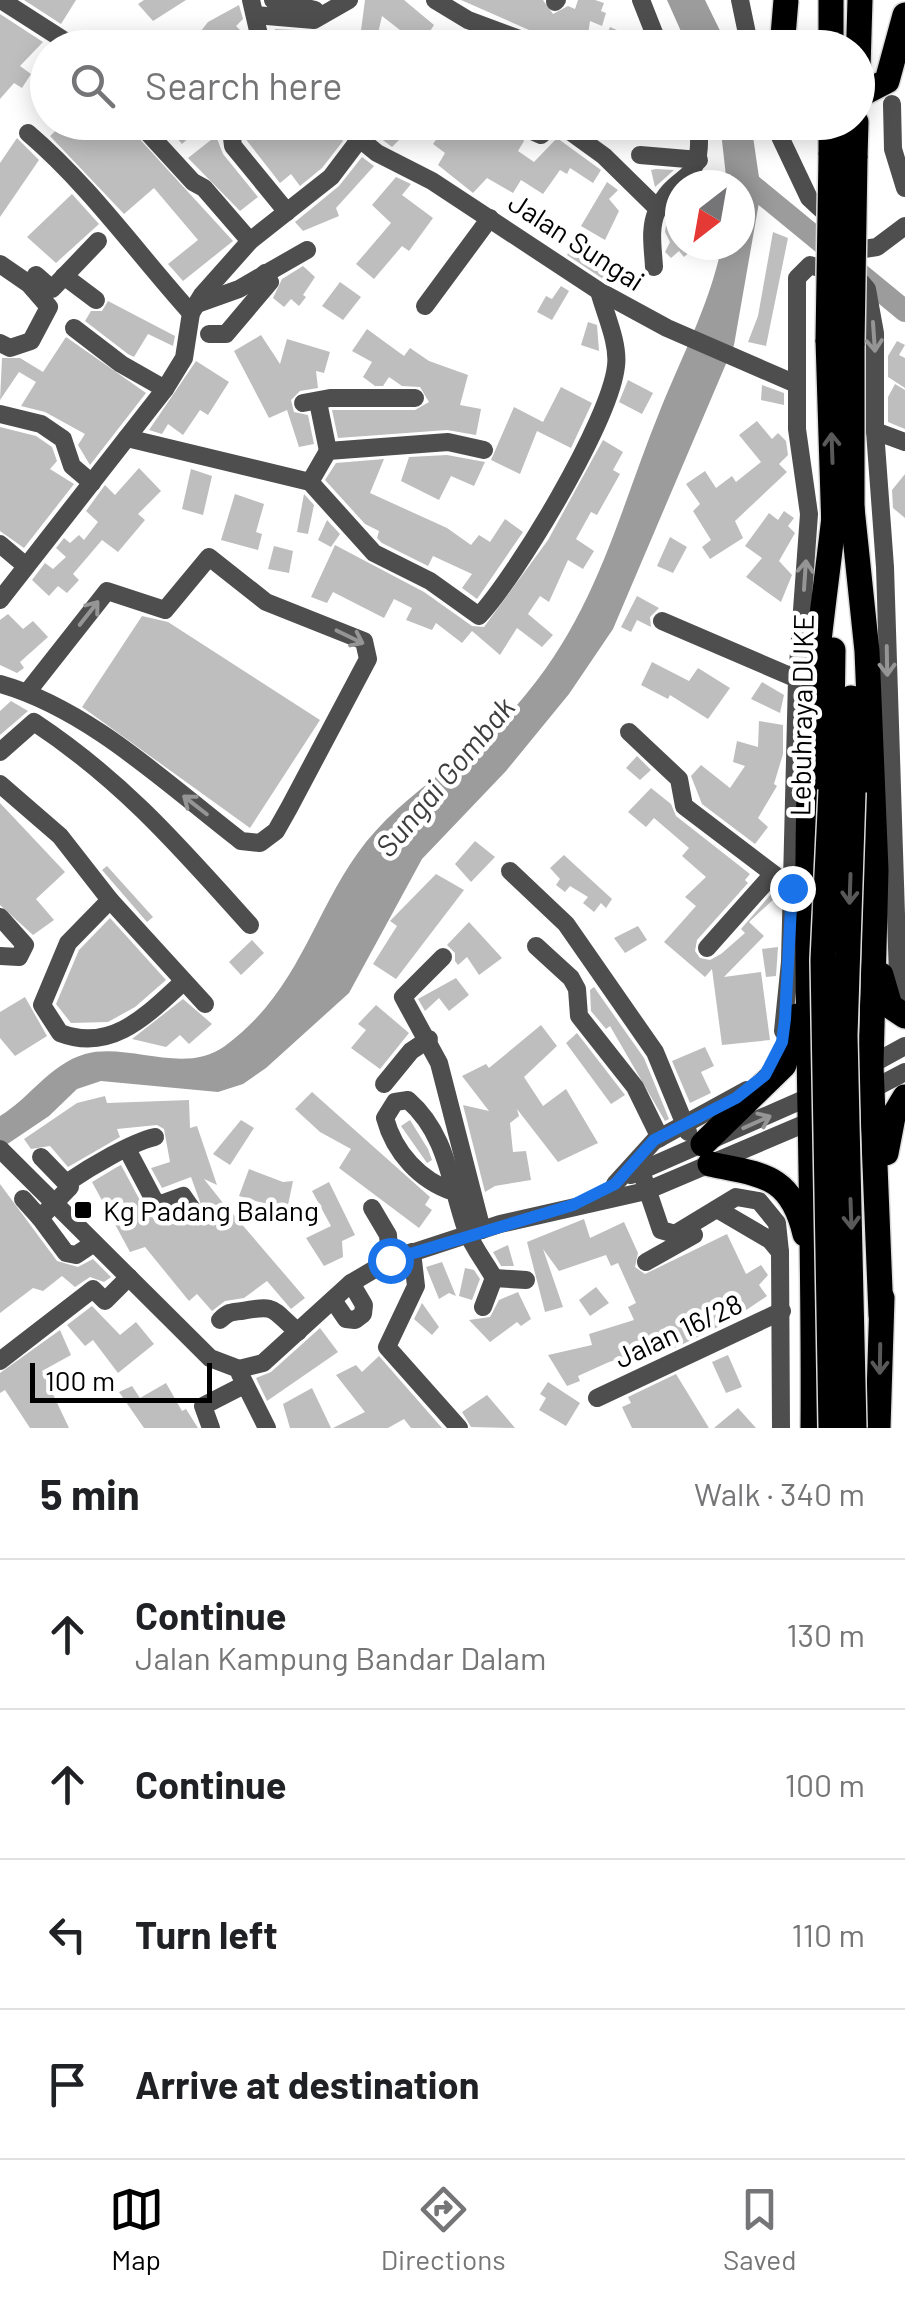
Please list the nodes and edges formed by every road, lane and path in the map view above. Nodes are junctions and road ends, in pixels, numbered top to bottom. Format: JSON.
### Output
{"nodes":[{"id":1,"x":1,"y":0,"type":"edge"},
{"id":2,"x":273,"y":0,"type":"edge"},
{"id":3,"x":435,"y":0,"type":"edge"},
{"id":4,"x":641,"y":0,"type":"edge"},
{"id":5,"x":740,"y":0,"type":"edge"},
{"id":6,"x":783,"y":0,"type":"edge"},
{"id":7,"x":860,"y":0,"type":"edge"},
{"id":8,"x":342,"y":4,"type":"edge"},
{"id":9,"x":253,"y":7,"type":"edge"},
{"id":10,"x":905,"y":15,"type":"edge"},
{"id":11,"x":48,"y":30,"type":"edge"},
{"id":12,"x":495,"y":30,"type":"edge"},
{"id":13,"x":653,"y":30,"type":"edge"},
{"id":14,"x":746,"y":30,"type":"edge"},
{"id":15,"x":782,"y":30,"type":"edge"},
{"id":16,"x":792,"y":30,"type":"edge"},
{"id":17,"x":859,"y":30,"type":"edge"},
{"id":18,"x":905,"y":62,"type":"edge"},
{"id":19,"x":875,"y":87,"type":"edge"},
{"id":20,"x":875,"y":96,"type":"edge"},
{"id":21,"x":892,"y":104,"type":"dead end"},
{"id":22,"x":36,"y":140,"type":"edge"},
{"id":23,"x":154,"y":140,"type":"edge"},
{"id":24,"x":232,"y":140,"type":"edge"},
{"id":25,"x":358,"y":140,"type":"joint"},
{"id":26,"x":582,"y":140,"type":"edge"},
{"id":27,"x":698,"y":140,"type":"edge"},
{"id":28,"x":781,"y":140,"type":"edge"},
{"id":29,"x":837,"y":140,"type":"edge"},
{"id":30,"x":849,"y":140,"type":"edge"},
{"id":31,"x":640,"y":155,"type":"dead end"},
{"id":32,"x":843,"y":156,"type":"junction"},
{"id":33,"x":699,"y":160,"type":"junction"},
{"id":34,"x":905,"y":188,"type":"edge"},
{"id":35,"x":658,"y":208,"type":"junction"},
{"id":36,"x":288,"y":212,"type":"junction"},
{"id":37,"x":490,"y":218,"type":"junction"},
{"id":38,"x":905,"y":226,"type":"edge"},
{"id":39,"x":98,"y":241,"type":"dead end"},
{"id":40,"x":250,"y":242,"type":"junction"},
{"id":41,"x":308,"y":250,"type":"dead end"},
{"id":42,"x":0,"y":264,"type":"edge"},
{"id":43,"x":654,"y":266,"type":"dead end"},
{"id":44,"x":265,"y":274,"type":"junction"},
{"id":45,"x":64,"y":276,"type":"junction"},
{"id":46,"x":20,"y":278,"type":"junction"},
{"id":47,"x":598,"y":291,"type":"junction"},
{"id":48,"x":96,"y":300,"type":"dead end"},
{"id":49,"x":425,"y":306,"type":"dead end"},
{"id":50,"x":194,"y":308,"type":"junction"},
{"id":51,"x":74,"y":328,"type":"dead end"},
{"id":52,"x":209,"y":334,"type":"dead end"},
{"id":53,"x":0,"y":342,"type":"edge"},
{"id":54,"x":796,"y":384,"type":"junction"},
{"id":55,"x":165,"y":389,"type":"junction"},
{"id":56,"x":415,"y":398,"type":"dead end"},
{"id":57,"x":0,"y":414,"type":"edge"},
{"id":58,"x":874,"y":431,"type":"junction"},
{"id":59,"x":127,"y":438,"type":"junction"},
{"id":60,"x":905,"y":442,"type":"edge"},
{"id":61,"x":484,"y":450,"type":"dead end"},
{"id":62,"x":328,"y":451,"type":"junction"},
{"id":63,"x":310,"y":482,"type":"junction"},
{"id":64,"x":92,"y":483,"type":"junction"},
{"id":65,"x":843,"y":512,"type":"junction"},
{"id":66,"x":0,"y":544,"type":"edge"},
{"id":67,"x":26,"y":566,"type":"junction"},
{"id":68,"x":0,"y":600,"type":"edge"},
{"id":69,"x":662,"y":621,"type":"dead end"},
{"id":70,"x":798,"y":679,"type":"junction"},
{"id":71,"x":0,"y":685,"type":"edge"},
{"id":72,"x":29,"y":690,"type":"junction"},
{"id":73,"x":629,"y":732,"type":"dead end"},
{"id":74,"x":0,"y":752,"type":"edge"},
{"id":75,"x":0,"y":784,"type":"edge"},
{"id":76,"x":842,"y":791,"type":"junction"},
{"id":77,"x":899,"y":829,"type":"edge"},
{"id":78,"x":510,"y":871,"type":"dead end"},
{"id":79,"x":772,"y":874,"type":"junction"},
{"id":80,"x":792,"y":888,"type":"junction"},
{"id":81,"x":110,"y":900,"type":"junction"},
{"id":82,"x":0,"y":917,"type":"edge"},
{"id":83,"x":250,"y":925,"type":"dead end"},
{"id":84,"x":536,"y":946,"type":"dead end"},
{"id":85,"x":707,"y":948,"type":"dead end"},
{"id":86,"x":874,"y":951,"type":"junction"},
{"id":87,"x":0,"y":956,"type":"edge"},
{"id":88,"x":443,"y":957,"type":"dead end"},
{"id":89,"x":806,"y":970,"type":"junction"},
{"id":90,"x":184,"y":982,"type":"junction"},
{"id":91,"x":905,"y":999,"type":"edge"},
{"id":92,"x":205,"y":1004,"type":"dead end"},
{"id":93,"x":905,"y":1016,"type":"edge"},
{"id":94,"x":429,"y":1039,"type":"junction"},
{"id":95,"x":905,"y":1046,"type":"edge"},
{"id":96,"x":905,"y":1072,"type":"edge"},
{"id":97,"x":872,"y":1077,"type":"junction"},
{"id":98,"x":384,"y":1084,"type":"dead end"},
{"id":99,"x":905,"y":1097,"type":"edge"},
{"id":100,"x":811,"y":1110,"type":"junction"},
{"id":101,"x":685,"y":1124,"type":"junction"},
{"id":102,"x":155,"y":1137,"type":"dead end"},
{"id":103,"x":660,"y":1138,"type":"junction"},
{"id":104,"x":128,"y":1151,"type":"junction"},
{"id":105,"x":702,"y":1152,"type":"junction"},
{"id":106,"x":3,"y":1157,"type":"edge"},
{"id":107,"x":42,"y":1157,"type":"dead end"},
{"id":108,"x":641,"y":1170,"type":"junction"},
{"id":109,"x":68,"y":1182,"type":"junction"},
{"id":110,"x":615,"y":1184,"type":"junction"},
{"id":111,"x":646,"y":1190,"type":"junction"},
{"id":112,"x":454,"y":1192,"type":"junction"},
{"id":113,"x":23,"y":1199,"type":"dead end"},
{"id":114,"x":54,"y":1204,"type":"junction"},
{"id":115,"x":573,"y":1205,"type":"junction"},
{"id":116,"x":372,"y":1208,"type":"dead end"},
{"id":117,"x":192,"y":1210,"type":"dead end"},
{"id":118,"x":723,"y":1212,"type":"junction"},
{"id":119,"x":40,"y":1218,"type":"junction"},
{"id":120,"x":475,"y":1232,"type":"junction"},
{"id":121,"x":94,"y":1243,"type":"junction"},
{"id":122,"x":412,"y":1252,"type":"junction"},
{"id":123,"x":780,"y":1252,"type":"junction"},
{"id":124,"x":390,"y":1260,"type":"junction"},
{"id":125,"x":646,"y":1262,"type":"dead end"},
{"id":126,"x":814,"y":1273,"type":"junction"},
{"id":127,"x":129,"y":1277,"type":"junction"},
{"id":128,"x":494,"y":1278,"type":"junction"},
{"id":129,"x":526,"y":1280,"type":"dead end"},
{"id":130,"x":351,"y":1283,"type":"junction"},
{"id":131,"x":332,"y":1300,"type":"junction"},
{"id":132,"x":483,"y":1306,"type":"dead end"},
{"id":133,"x":782,"y":1311,"type":"junction"},
{"id":134,"x":880,"y":1314,"type":"junction"},
{"id":135,"x":220,"y":1320,"type":"dead end"},
{"id":136,"x":298,"y":1332,"type":"junction"},
{"id":137,"x":0,"y":1361,"type":"edge"},
{"id":138,"x":240,"y":1377,"type":"junction"},
{"id":139,"x":597,"y":1398,"type":"dead end"},
{"id":140,"x":211,"y":1428,"type":"edge"},
{"id":141,"x":267,"y":1428,"type":"edge"},
{"id":142,"x":459,"y":1428,"type":"edge"},
{"id":143,"x":781,"y":1428,"type":"edge"},
{"id":144,"x":814,"y":1428,"type":"edge"},
{"id":145,"x":831,"y":1428,"type":"edge"},
{"id":146,"x":854,"y":1428,"type":"edge"},
{"id":147,"x":878,"y":1428,"type":"edge"}],
"edges":[{"from":1,"to":11,"type":"street"},
{"from":2,"to":8,"type":"street"},
{"from":3,"to":12,"type":"street"},
{"from":4,"to":13,"type":"street"},
{"from":5,"to":14,"type":"street"},
{"from":6,"to":15,"type":"highway","bridge":true},
{"from":6,"to":16,"type":"highway"},
{"from":7,"to":17,"type":"highway"},
{"from":8,"to":9,"type":"street"},
{"from":10,"to":19,"type":"highway"},
{"from":18,"to":20,"type":"street"},
{"from":21,"to":34,"type":"street"},
{"from":22,"to":50,"type":"street"},
{"from":23,"to":40,"type":"street"},
{"from":24,"to":36,"type":"street"},
{"from":25,"to":36,"type":"street"},
{"from":25,"to":37,"type":"street","name":"Jalan Sungai"},
{"from":26,"to":35,"type":"street"},
{"from":27,"to":33,"type":"street"},
{"from":28,"to":38,"type":"street"},
{"from":29,"to":32,"type":"highway","name":"Lebuhraya DUKE"},
{"from":30,"to":32,"type":"highway","name":"Lebuhraya DUKE"},
{"from":31,"to":33,"type":"street"},
{"from":32,"to":65,"type":"highway","name":"Lebuhraya DUKE","bridge":true},
{"from":33,"to":35,"type":"street"},
{"from":35,"to":43,"type":"street"},
{"from":36,"to":40,"type":"street"},
{"from":37,"to":47,"type":"street","name":"Jalan Sungai"},
{"from":37,"to":49,"type":"street"},
{"from":39,"to":45,"type":"street"},
{"from":40,"to":50,"type":"street"},
{"from":41,"to":44,"type":"street"},
{"from":42,"to":46,"type":"street"},
{"from":44,"to":50,"type":"street"},
{"from":44,"to":52,"type":"street"},
{"from":45,"to":46,"type":"street"},
{"from":45,"to":48,"type":"street"},
{"from":46,"to":53,"type":"street"},
{"from":47,"to":54,"type":"street","name":"Jalan Sungai"},
{"from":47,"to":63,"type":"street"},
{"from":50,"to":55,"type":"street"},
{"from":51,"to":55,"type":"street"},
{"from":54,"to":58,"type":"street","one_way":true},
{"from":70,"to":54,"type":"street","one_way":true},
{"from":55,"to":59,"type":"street"},
{"from":56,"to":62,"type":"street"},
{"from":57,"to":64,"type":"street"},
{"from":58,"to":60,"type":"street"},
{"from":58,"to":77,"type":"street","one_way":true},
{"from":59,"to":63,"type":"street"},
{"from":59,"to":64,"type":"street"},
{"from":61,"to":62,"type":"street"},
{"from":62,"to":63,"type":"street"},
{"from":64,"to":67,"type":"street"},
{"from":65,"to":76,"type":"highway","name":"Lebuhraya DUKE"},
{"from":65,"to":86,"type":"highway"},
{"from":65,"to":89,"type":"highway"},
{"from":66,"to":67,"type":"street"},
{"from":67,"to":68,"type":"street"},
{"from":69,"to":70,"type":"street"},
{"from":70,"to":80,"type":"street"},
{"from":71,"to":72,"type":"street"},
{"from":72,"to":72,"type":"street","one_way":true},
{"from":73,"to":79,"type":"street"},
{"from":74,"to":83,"type":"street"},
{"from":75,"to":81,"type":"street"},
{"from":76,"to":145,"type":"highway","name":"Lebuhraya DUKE","bridge":true},
{"from":76,"to":146,"type":"highway","name":"Lebuhraya DUKE","one_way":true,"bridge":true},
{"from":77,"to":91,"type":"street"},
{"from":78,"to":101,"type":"street"},
{"from":79,"to":80,"type":"street"},
{"from":79,"to":85,"type":"street"},
{"from":80,"to":101,"type":"street"},
{"from":81,"to":90,"type":"street"},
{"from":81,"to":90,"type":"street"},
{"from":82,"to":87,"type":"street"},
{"from":84,"to":103,"type":"street"},
{"from":86,"to":93,"type":"highway"},
{"from":86,"to":97,"type":"highway"},
{"from":88,"to":94,"type":"street"},
{"from":89,"to":100,"type":"highway"},
{"from":89,"to":105,"type":"highway"},
{"from":90,"to":92,"type":"street"},
{"from":94,"to":98,"type":"street"},
{"from":94,"to":120,"type":"street"},
{"from":95,"to":97,"type":"street"},
{"from":96,"to":97,"type":"street"},
{"from":97,"to":100,"type":"street"},
{"from":97,"to":134,"type":"highway"},
{"from":99,"to":134,"type":"highway"},
{"from":100,"to":105,"type":"street"},
{"from":100,"to":126,"type":"highway"},
{"from":101,"to":103,"type":"street"},
{"from":101,"to":105,"type":"street"},
{"from":102,"to":104,"type":"street"},
{"from":103,"to":110,"type":"street"},
{"from":104,"to":109,"type":"street"},
{"from":104,"to":117,"type":"street"},
{"from":105,"to":108,"type":"street"},
{"from":105,"to":111,"type":"street"},
{"from":105,"to":126,"type":"highway"},
{"from":106,"to":114,"type":"street"},
{"from":107,"to":109,"type":"street"},
{"from":108,"to":110,"type":"street"},
{"from":108,"to":111,"type":"street"},
{"from":109,"to":114,"type":"street"},
{"from":110,"to":115,"type":"street"},
{"from":111,"to":115,"type":"street"},
{"from":111,"to":118,"type":"street"},
{"from":112,"to":112,"type":"street"},
{"from":112,"to":120,"type":"street"},
{"from":113,"to":119,"type":"street"},
{"from":114,"to":119,"type":"street"},
{"from":114,"to":121,"type":"street"},
{"from":115,"to":120,"type":"street"},
{"from":116,"to":124,"type":"street"},
{"from":118,"to":123,"type":"street"},
{"from":118,"to":123,"type":"street"},
{"from":118,"to":125,"type":"street"},
{"from":119,"to":121,"type":"street"},
{"from":120,"to":122,"type":"street"},
{"from":120,"to":128,"type":"street"},
{"from":121,"to":127,"type":"street"},
{"from":122,"to":124,"type":"street"},
{"from":122,"to":142,"type":"street"},
{"from":123,"to":133,"type":"street"},
{"from":124,"to":130,"type":"street"},
{"from":126,"to":144,"type":"highway"},
{"from":127,"to":137,"type":"street"},
{"from":127,"to":138,"type":"street"},
{"from":128,"to":129,"type":"street"},
{"from":128,"to":132,"type":"street"},
{"from":130,"to":131,"type":"street"},
{"from":130,"to":131,"type":"street"},
{"from":131,"to":136,"type":"street"},
{"from":133,"to":139,"type":"street","name":"Jalan 16/28"},
{"from":133,"to":143,"type":"street"},
{"from":134,"to":147,"type":"highway","one_way":true},
{"from":135,"to":136,"type":"street"},
{"from":136,"to":138,"type":"street"},
{"from":138,"to":140,"type":"street"},
{"from":138,"to":141,"type":"street"}]}
